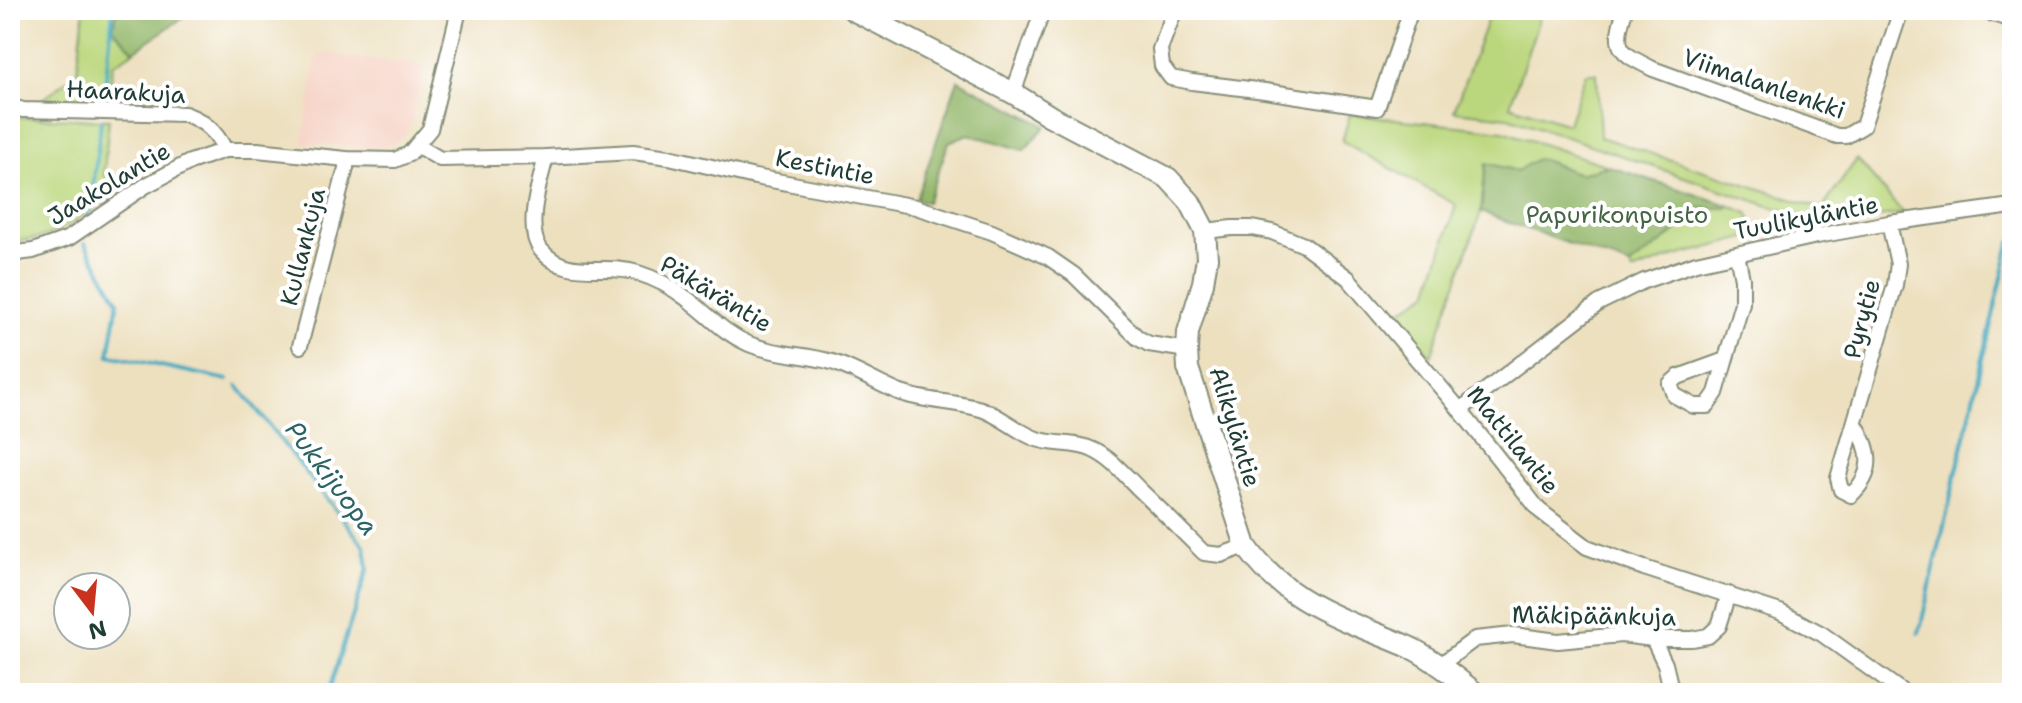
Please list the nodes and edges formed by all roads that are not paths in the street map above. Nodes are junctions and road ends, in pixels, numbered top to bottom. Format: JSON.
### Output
{"nodes":[{"id":1,"x":459,"y":10,"type":"edge"},
{"id":2,"x":853,"y":10,"type":"edge"},
{"id":3,"x":1043,"y":10,"type":"edge"},
{"id":4,"x":1175,"y":10,"type":"edge"},
{"id":5,"x":1411,"y":10,"type":"edge"},
{"id":6,"x":1625,"y":10,"type":"edge"},
{"id":7,"x":1901,"y":10,"type":"edge"},
{"id":8,"x":1980,"y":10,"type":"edge"},
{"id":9,"x":2012,"y":20,"type":"edge"},
{"id":10,"x":1013,"y":93,"type":"junction"},
{"id":11,"x":10,"y":106,"type":"edge"},
{"id":12,"x":418,"y":146,"type":"junction"},
{"id":13,"x":225,"y":150,"type":"junction"},
{"id":14,"x":546,"y":157,"type":"junction"},
{"id":15,"x":346,"y":159,"type":"junction"},
{"id":16,"x":2012,"y":206,"type":"edge"},
{"id":17,"x":1889,"y":223,"type":"junction"},
{"id":18,"x":1205,"y":231,"type":"junction"},
{"id":19,"x":10,"y":254,"type":"edge"},
{"id":20,"x":1737,"y":254,"type":"junction"},
{"id":21,"x":300,"y":346,"type":"dead end"},
{"id":22,"x":1187,"y":350,"type":"junction"},
{"id":23,"x":1725,"y":360,"type":"dead end"},
{"id":24,"x":1460,"y":410,"type":"junction"},
{"id":25,"x":1855,"y":424,"type":"dead end"},
{"id":26,"x":1246,"y":546,"type":"junction"},
{"id":27,"x":1729,"y":594,"type":"junction"},
{"id":28,"x":1653,"y":639,"type":"junction"},
{"id":29,"x":1443,"y":667,"type":"junction"},
{"id":30,"x":1475,"y":693,"type":"edge"},
{"id":31,"x":1672,"y":693,"type":"edge"},
{"id":32,"x":1904,"y":693,"type":"edge"}],
"edges":[{"from":1,"to":12,"type":"street"},
{"from":2,"to":10,"type":"street"},
{"from":3,"to":10,"type":"street"},
{"from":4,"to":5,"type":"street"},
{"from":6,"to":7,"type":"street","name":"Viimalanlenkki"},
{"from":8,"to":9,"type":"street"},
{"from":10,"to":18,"type":"street"},
{"from":11,"to":13,"type":"street","name":"Haarakuja"},
{"from":12,"to":14,"type":"street","name":"Kestintie"},
{"from":12,"to":15,"type":"street","name":"Jaakolantie"},
{"from":13,"to":15,"type":"street","name":"Jaakolantie"},
{"from":13,"to":19,"type":"street","name":"Jaakolantie"},
{"from":14,"to":22,"type":"street","name":"Kestintie"},
{"from":14,"to":26,"type":"street","name":"Päkäräntie"},
{"from":15,"to":21,"type":"street","name":"Kullankuja"},
{"from":16,"to":17,"type":"street","name":"Tuulikyläntie"},
{"from":17,"to":20,"type":"street","name":"Tuulikyläntie"},
{"from":17,"to":25,"type":"street","name":"Pyrytie"},
{"from":18,"to":22,"type":"street","name":"Alikyläntie"},
{"from":18,"to":24,"type":"street","name":"Mattilantie"},
{"from":20,"to":23,"type":"street"},
{"from":20,"to":24,"type":"street","name":"Tuulikyläntie"},
{"from":22,"to":26,"type":"street","name":"Alikyläntie"},
{"from":24,"to":27,"type":"street","name":"Mattilantie"},
{"from":26,"to":29,"type":"street","name":"Alikyläntie"},
{"from":27,"to":28,"type":"street","name":"Mäkipäänkuja"},
{"from":27,"to":32,"type":"street","name":"Mattilantie"},
{"from":28,"to":29,"type":"street","name":"Mäkipäänkuja"},
{"from":28,"to":31,"type":"street"},
{"from":29,"to":30,"type":"street","name":"Alikyläntie"}]}
